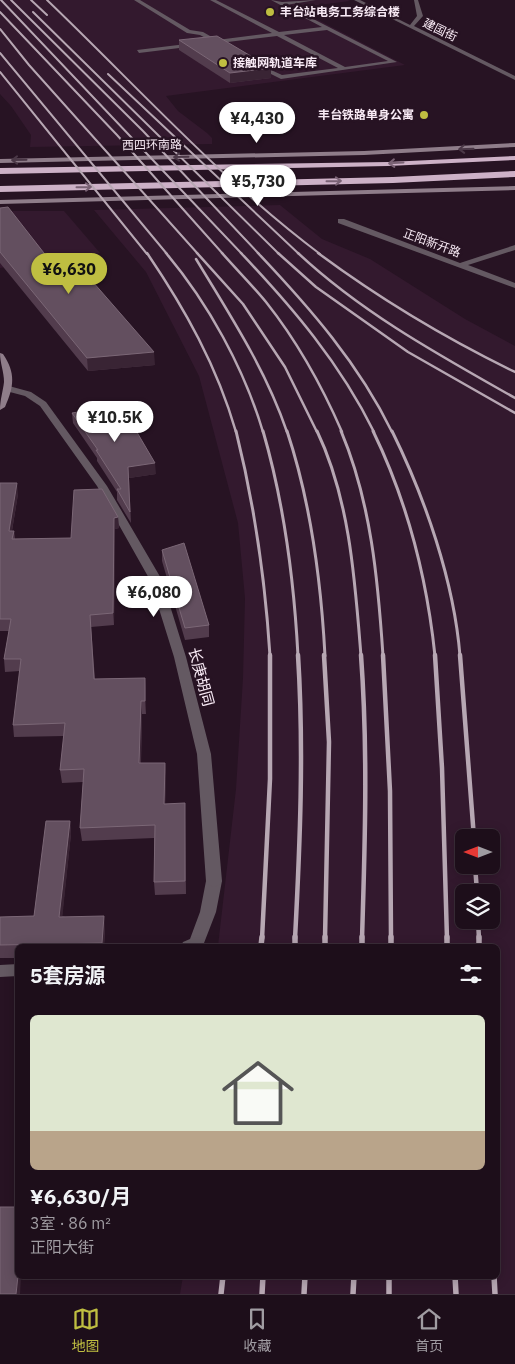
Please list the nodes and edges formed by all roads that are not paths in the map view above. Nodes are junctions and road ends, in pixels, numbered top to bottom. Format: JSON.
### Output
{"nodes":[{"id":1,"x":136,"y":0,"type":"edge"},
{"id":2,"x":212,"y":0,"type":"edge"},
{"id":3,"x":273,"y":0,"type":"edge"},
{"id":4,"x":314,"y":0,"type":"edge"},
{"id":5,"x":356,"y":0,"type":"edge"},
{"id":6,"x":416,"y":0,"type":"edge"},
{"id":7,"x":281,"y":4,"type":"junction"},
{"id":8,"x":411,"y":27,"type":"junction"},
{"id":9,"x":329,"y":28,"type":"junction"},
{"id":10,"x":277,"y":34,"type":"junction"},
{"id":11,"x":218,"y":42,"type":"junction"},
{"id":12,"x":231,"y":49,"type":"edge"},
{"id":13,"x":139,"y":52,"type":"dead end"},
{"id":14,"x":251,"y":61,"type":"edge"},
{"id":15,"x":343,"y":68,"type":"junction"},
{"id":16,"x":515,"y":78,"type":"edge"},
{"id":17,"x":515,"y":146,"type":"edge"},
{"id":18,"x":515,"y":158,"type":"edge"},
{"id":19,"x":0,"y":161,"type":"edge"},
{"id":20,"x":0,"y":172,"type":"edge"},
{"id":21,"x":515,"y":174,"type":"edge"},
{"id":22,"x":515,"y":188,"type":"edge"},
{"id":23,"x":0,"y":189,"type":"edge"},
{"id":24,"x":0,"y":202,"type":"edge"},
{"id":25,"x":341,"y":221,"type":"dead end"},
{"id":26,"x":515,"y":247,"type":"edge"},
{"id":27,"x":460,"y":265,"type":"junction"},
{"id":28,"x":515,"y":286,"type":"edge"},
{"id":29,"x":0,"y":356,"type":"edge"},
{"id":30,"x":9,"y":389,"type":"junction"},
{"id":31,"x":0,"y":407,"type":"edge"},
{"id":32,"x":194,"y":944,"type":"edge"},
{"id":33,"x":0,"y":970,"type":"edge"},
{"id":34,"x":15,"y":970,"type":"edge"}],
"edges":[{"from":1,"to":11,"type":"street"},
{"from":2,"to":10,"type":"street"},
{"from":3,"to":7,"type":"street"},
{"from":4,"to":7,"type":"street"},
{"from":5,"to":8,"type":"street","name":"建国街"},
{"from":6,"to":8,"type":"street"},
{"from":7,"to":9,"type":"street"},
{"from":8,"to":16,"type":"street","name":"建国街"},
{"from":9,"to":10,"type":"street"},
{"from":9,"to":15,"type":"street"},
{"from":10,"to":11,"type":"street"},
{"from":10,"to":15,"type":"street"},
{"from":11,"to":12,"type":"street"},
{"from":11,"to":13,"type":"street"},
{"from":14,"to":15,"type":"street"},
{"from":17,"to":19,"type":"street","name":"西四环南路","one_way":true},
{"from":18,"to":20,"type":"highway","name":"西四环南路","one_way":true},
{"from":23,"to":21,"type":"highway","one_way":true},
{"from":22,"to":24,"type":"street"},
{"from":25,"to":27,"type":"street","name":"正阳新开路"},
{"from":26,"to":27,"type":"street"},
{"from":27,"to":28,"type":"street","name":"正阳新开路"},
{"from":29,"to":30,"type":"street"},
{"from":30,"to":31,"type":"street"},
{"from":30,"to":32,"type":"street","name":"长庚胡同"},
{"from":33,"to":34,"type":"street"}]}
